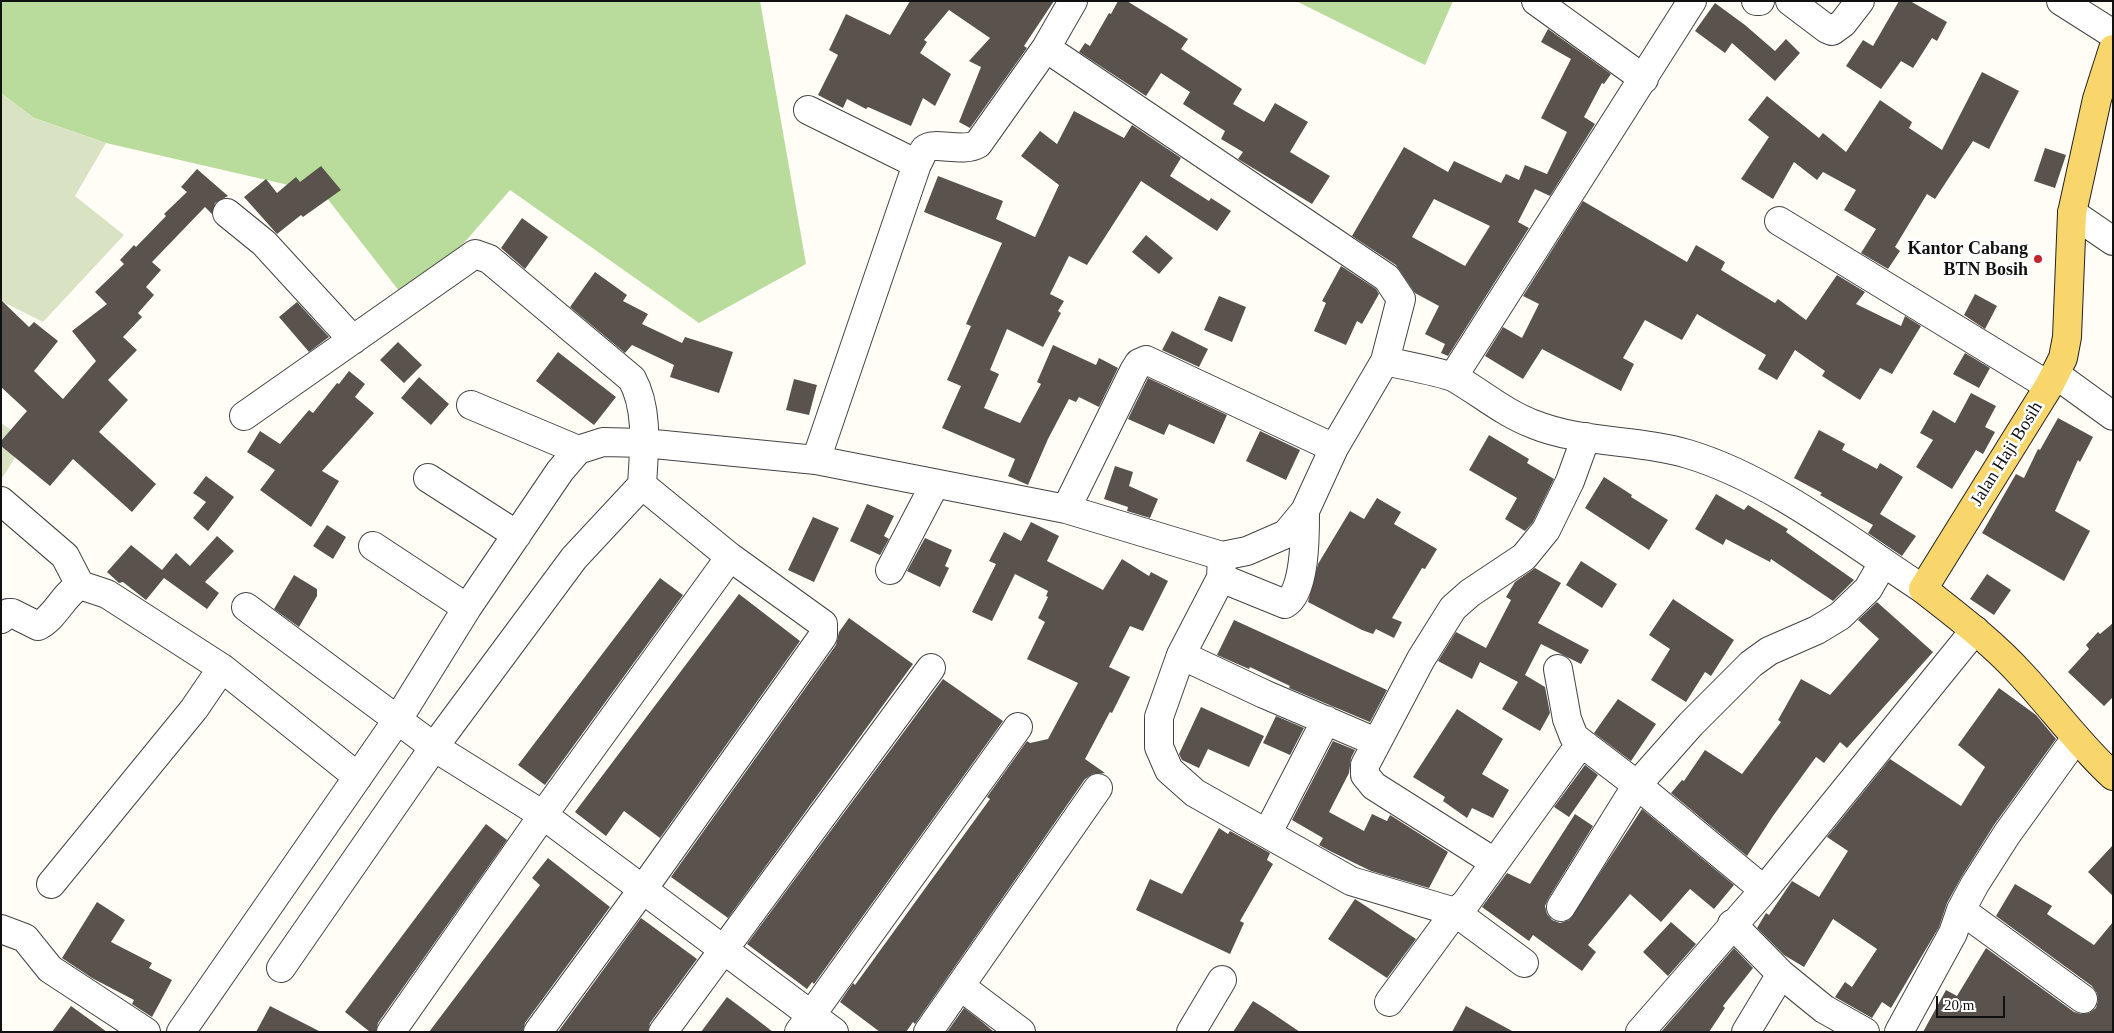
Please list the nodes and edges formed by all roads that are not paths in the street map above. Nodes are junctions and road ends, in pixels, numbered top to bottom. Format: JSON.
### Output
{"nodes":[{"id":1,"x":1072,"y":1,"type":"edge"},
{"id":2,"x":1536,"y":1,"type":"edge"},
{"id":3,"x":1692,"y":1,"type":"edge"},
{"id":4,"x":1756,"y":1,"type":"edge"},
{"id":5,"x":1760,"y":1,"type":"edge"},
{"id":6,"x":1790,"y":1,"type":"edge"},
{"id":7,"x":1860,"y":1,"type":"edge"},
{"id":8,"x":2061,"y":1,"type":"edge"},
{"id":9,"x":2113,"y":34,"type":"edge"},
{"id":10,"x":1046,"y":48,"type":"junction"},
{"id":11,"x":2113,"y":49,"type":"edge"},
{"id":12,"x":1644,"y":79,"type":"junction"},
{"id":13,"x":808,"y":110,"type":"dead end"},
{"id":14,"x":918,"y":164,"type":"junction"},
{"id":15,"x":227,"y":213,"type":"dead end"},
{"id":16,"x":2072,"y":213,"type":"junction"},
{"id":17,"x":1779,"y":221,"type":"dead end"},
{"id":18,"x":2113,"y":241,"type":"edge"},
{"id":19,"x":353,"y":340,"type":"junction"},
{"id":20,"x":1385,"y":361,"type":"junction"},
{"id":21,"x":1453,"y":378,"type":"junction"},
{"id":22,"x":2052,"y":380,"type":"junction"},
{"id":23,"x":471,"y":405,"type":"dead end"},
{"id":24,"x":244,"y":416,"type":"dead end"},
{"id":25,"x":2113,"y":416,"type":"edge"},
{"id":26,"x":1586,"y":437,"type":"junction"},
{"id":27,"x":644,"y":443,"type":"junction"},
{"id":28,"x":1334,"y":448,"type":"junction"},
{"id":29,"x":578,"y":450,"type":"junction"},
{"id":30,"x":816,"y":460,"type":"junction"},
{"id":31,"x":428,"y":478,"type":"dead end"},
{"id":32,"x":935,"y":484,"type":"junction"},
{"id":33,"x":642,"y":485,"type":"junction"},
{"id":34,"x":1,"y":501,"type":"edge"},
{"id":35,"x":1066,"y":509,"type":"junction"},
{"id":36,"x":1305,"y":511,"type":"junction"},
{"id":37,"x":516,"y":535,"type":"junction"},
{"id":38,"x":373,"y":546,"type":"dead end"},
{"id":39,"x":730,"y":557,"type":"junction"},
{"id":40,"x":1883,"y":563,"type":"junction"},
{"id":41,"x":1222,"y":567,"type":"junction"},
{"id":42,"x":890,"y":570,"type":"dead end"},
{"id":43,"x":80,"y":585,"type":"junction"},
{"id":44,"x":1924,"y":589,"type":"junction"},
{"id":45,"x":246,"y":607,"type":"dead end"},
{"id":46,"x":467,"y":608,"type":"junction"},
{"id":47,"x":1,"y":619,"type":"edge"},
{"id":48,"x":1975,"y":630,"type":"junction"},
{"id":49,"x":1181,"y":655,"type":"junction"},
{"id":50,"x":222,"y":668,"type":"junction"},
{"id":51,"x":931,"y":668,"type":"dead end"},
{"id":52,"x":1558,"y":669,"type":"dead end"},
{"id":53,"x":398,"y":719,"type":"junction"},
{"id":54,"x":1326,"y":720,"type":"junction"},
{"id":55,"x":1018,"y":726,"type":"dead end"},
{"id":56,"x":2076,"y":738,"type":"junction"},
{"id":57,"x":1376,"y":742,"type":"junction"},
{"id":58,"x":1581,"y":743,"type":"junction"},
{"id":59,"x":434,"y":747,"type":"junction"},
{"id":60,"x":2113,"y":776,"type":"edge"},
{"id":61,"x":358,"y":777,"type":"junction"},
{"id":62,"x":1637,"y":785,"type":"junction"},
{"id":63,"x":1098,"y":788,"type":"dead end"},
{"id":64,"x":543,"y":814,"type":"junction"},
{"id":65,"x":1268,"y":832,"type":"junction"},
{"id":66,"x":1494,"y":862,"type":"junction"},
{"id":67,"x":51,"y":884,"type":"dead end"},
{"id":68,"x":644,"y":889,"type":"junction"},
{"id":69,"x":1764,"y":890,"type":"junction"},
{"id":70,"x":1561,"y":907,"type":"dead end"},
{"id":71,"x":1961,"y":910,"type":"junction"},
{"id":72,"x":1454,"y":912,"type":"junction"},
{"id":73,"x":1732,"y":924,"type":"junction"},
{"id":74,"x":1,"y":929,"type":"edge"},
{"id":75,"x":723,"y":949,"type":"junction"},
{"id":76,"x":1524,"y":963,"type":"dead end"},
{"id":77,"x":281,"y":968,"type":"dead end"},
{"id":78,"x":1781,"y":974,"type":"junction"},
{"id":79,"x":1222,"y":980,"type":"dead end"},
{"id":80,"x":960,"y":986,"type":"junction"},
{"id":81,"x":2083,"y":999,"type":"dead end"},
{"id":82,"x":1389,"y":1002,"type":"dead end"},
{"id":83,"x":805,"y":1023,"type":"edge"},
{"id":84,"x":1193,"y":1031,"type":"edge"},
{"id":85,"x":146,"y":1032,"type":"edge"},
{"id":86,"x":182,"y":1032,"type":"edge"},
{"id":87,"x":391,"y":1032,"type":"edge"},
{"id":88,"x":538,"y":1032,"type":"edge"},
{"id":89,"x":664,"y":1032,"type":"edge"},
{"id":90,"x":834,"y":1032,"type":"edge"},
{"id":91,"x":928,"y":1032,"type":"edge"},
{"id":92,"x":1021,"y":1032,"type":"edge"},
{"id":93,"x":1640,"y":1032,"type":"edge"},
{"id":94,"x":1746,"y":1032,"type":"edge"},
{"id":95,"x":1865,"y":1032,"type":"edge"},
{"id":96,"x":1899,"y":1032,"type":"edge"}],
"edges":[{"from":1,"to":10,"type":"street"},
{"from":2,"to":12,"type":"street"},
{"from":3,"to":12,"type":"street"},
{"from":4,"to":5,"type":"street"},
{"from":6,"to":7,"type":"street"},
{"from":8,"to":9,"type":"street"},
{"from":10,"to":14,"type":"street"},
{"from":10,"to":20,"type":"street"},
{"from":11,"to":16,"type":"main road","name":"Jalan Haji Bosih"},
{"from":12,"to":21,"type":"street"},
{"from":13,"to":14,"type":"street"},
{"from":14,"to":30,"type":"street"},
{"from":15,"to":19,"type":"street"},
{"from":16,"to":18,"type":"street"},
{"from":16,"to":22,"type":"main road","name":"Jalan Haji Bosih"},
{"from":17,"to":22,"type":"street"},
{"from":19,"to":24,"type":"street"},
{"from":19,"to":27,"type":"street"},
{"from":20,"to":21,"type":"street"},
{"from":20,"to":28,"type":"street"},
{"from":21,"to":26,"type":"street"},
{"from":22,"to":25,"type":"street"},
{"from":22,"to":44,"type":"main road","name":"Jalan Haji Bosih"},
{"from":23,"to":29,"type":"street"},
{"from":26,"to":40,"type":"street"},
{"from":26,"to":57,"type":"street"},
{"from":27,"to":29,"type":"street"},
{"from":27,"to":30,"type":"street"},
{"from":27,"to":33,"type":"street"},
{"from":28,"to":35,"type":"street"},
{"from":28,"to":36,"type":"street"},
{"from":29,"to":37,"type":"street"},
{"from":30,"to":32,"type":"street"},
{"from":31,"to":37,"type":"street"},
{"from":32,"to":35,"type":"street"},
{"from":32,"to":42,"type":"street"},
{"from":33,"to":39,"type":"street"},
{"from":33,"to":59,"type":"street"},
{"from":34,"to":43,"type":"street"},
{"from":35,"to":41,"type":"street"},
{"from":36,"to":41,"type":"street"},
{"from":36,"to":41,"type":"street"},
{"from":37,"to":46,"type":"street"},
{"from":38,"to":46,"type":"street"},
{"from":39,"to":64,"type":"street"},
{"from":39,"to":68,"type":"street"},
{"from":40,"to":44,"type":"street"},
{"from":40,"to":62,"type":"street"},
{"from":41,"to":49,"type":"street"},
{"from":43,"to":47,"type":"street"},
{"from":43,"to":50,"type":"street"},
{"from":44,"to":48,"type":"main road"},
{"from":45,"to":53,"type":"street"},
{"from":46,"to":53,"type":"street"},
{"from":48,"to":56,"type":"main road"},
{"from":48,"to":69,"type":"street"},
{"from":49,"to":54,"type":"street"},
{"from":49,"to":65,"type":"street"},
{"from":50,"to":61,"type":"street"},
{"from":50,"to":67,"type":"street"},
{"from":51,"to":75,"type":"street"},
{"from":52,"to":58,"type":"street"},
{"from":53,"to":59,"type":"street"},
{"from":53,"to":61,"type":"street"},
{"from":54,"to":57,"type":"street"},
{"from":54,"to":65,"type":"street"},
{"from":55,"to":83,"type":"street"},
{"from":56,"to":60,"type":"main road"},
{"from":56,"to":71,"type":"street"},
{"from":57,"to":66,"type":"street"},
{"from":58,"to":62,"type":"street"},
{"from":58,"to":66,"type":"street"},
{"from":59,"to":64,"type":"street"},
{"from":59,"to":77,"type":"street"},
{"from":61,"to":86,"type":"street"},
{"from":62,"to":69,"type":"street"},
{"from":62,"to":70,"type":"street"},
{"from":63,"to":80,"type":"street"},
{"from":64,"to":68,"type":"street"},
{"from":64,"to":87,"type":"street"},
{"from":65,"to":72,"type":"street"},
{"from":66,"to":72,"type":"street"},
{"from":68,"to":75,"type":"street"},
{"from":68,"to":88,"type":"street"},
{"from":69,"to":73,"type":"street"},
{"from":71,"to":81,"type":"street"},
{"from":71,"to":96,"type":"street"},
{"from":72,"to":76,"type":"street"},
{"from":72,"to":82,"type":"street"},
{"from":73,"to":78,"type":"street"},
{"from":73,"to":93,"type":"street"},
{"from":74,"to":85,"type":"street"},
{"from":75,"to":83,"type":"street"},
{"from":75,"to":89,"type":"street"},
{"from":78,"to":94,"type":"street"},
{"from":78,"to":95,"type":"street"},
{"from":79,"to":84,"type":"street"},
{"from":80,"to":91,"type":"street"},
{"from":80,"to":92,"type":"street"},
{"from":83,"to":90,"type":"street"}]}
